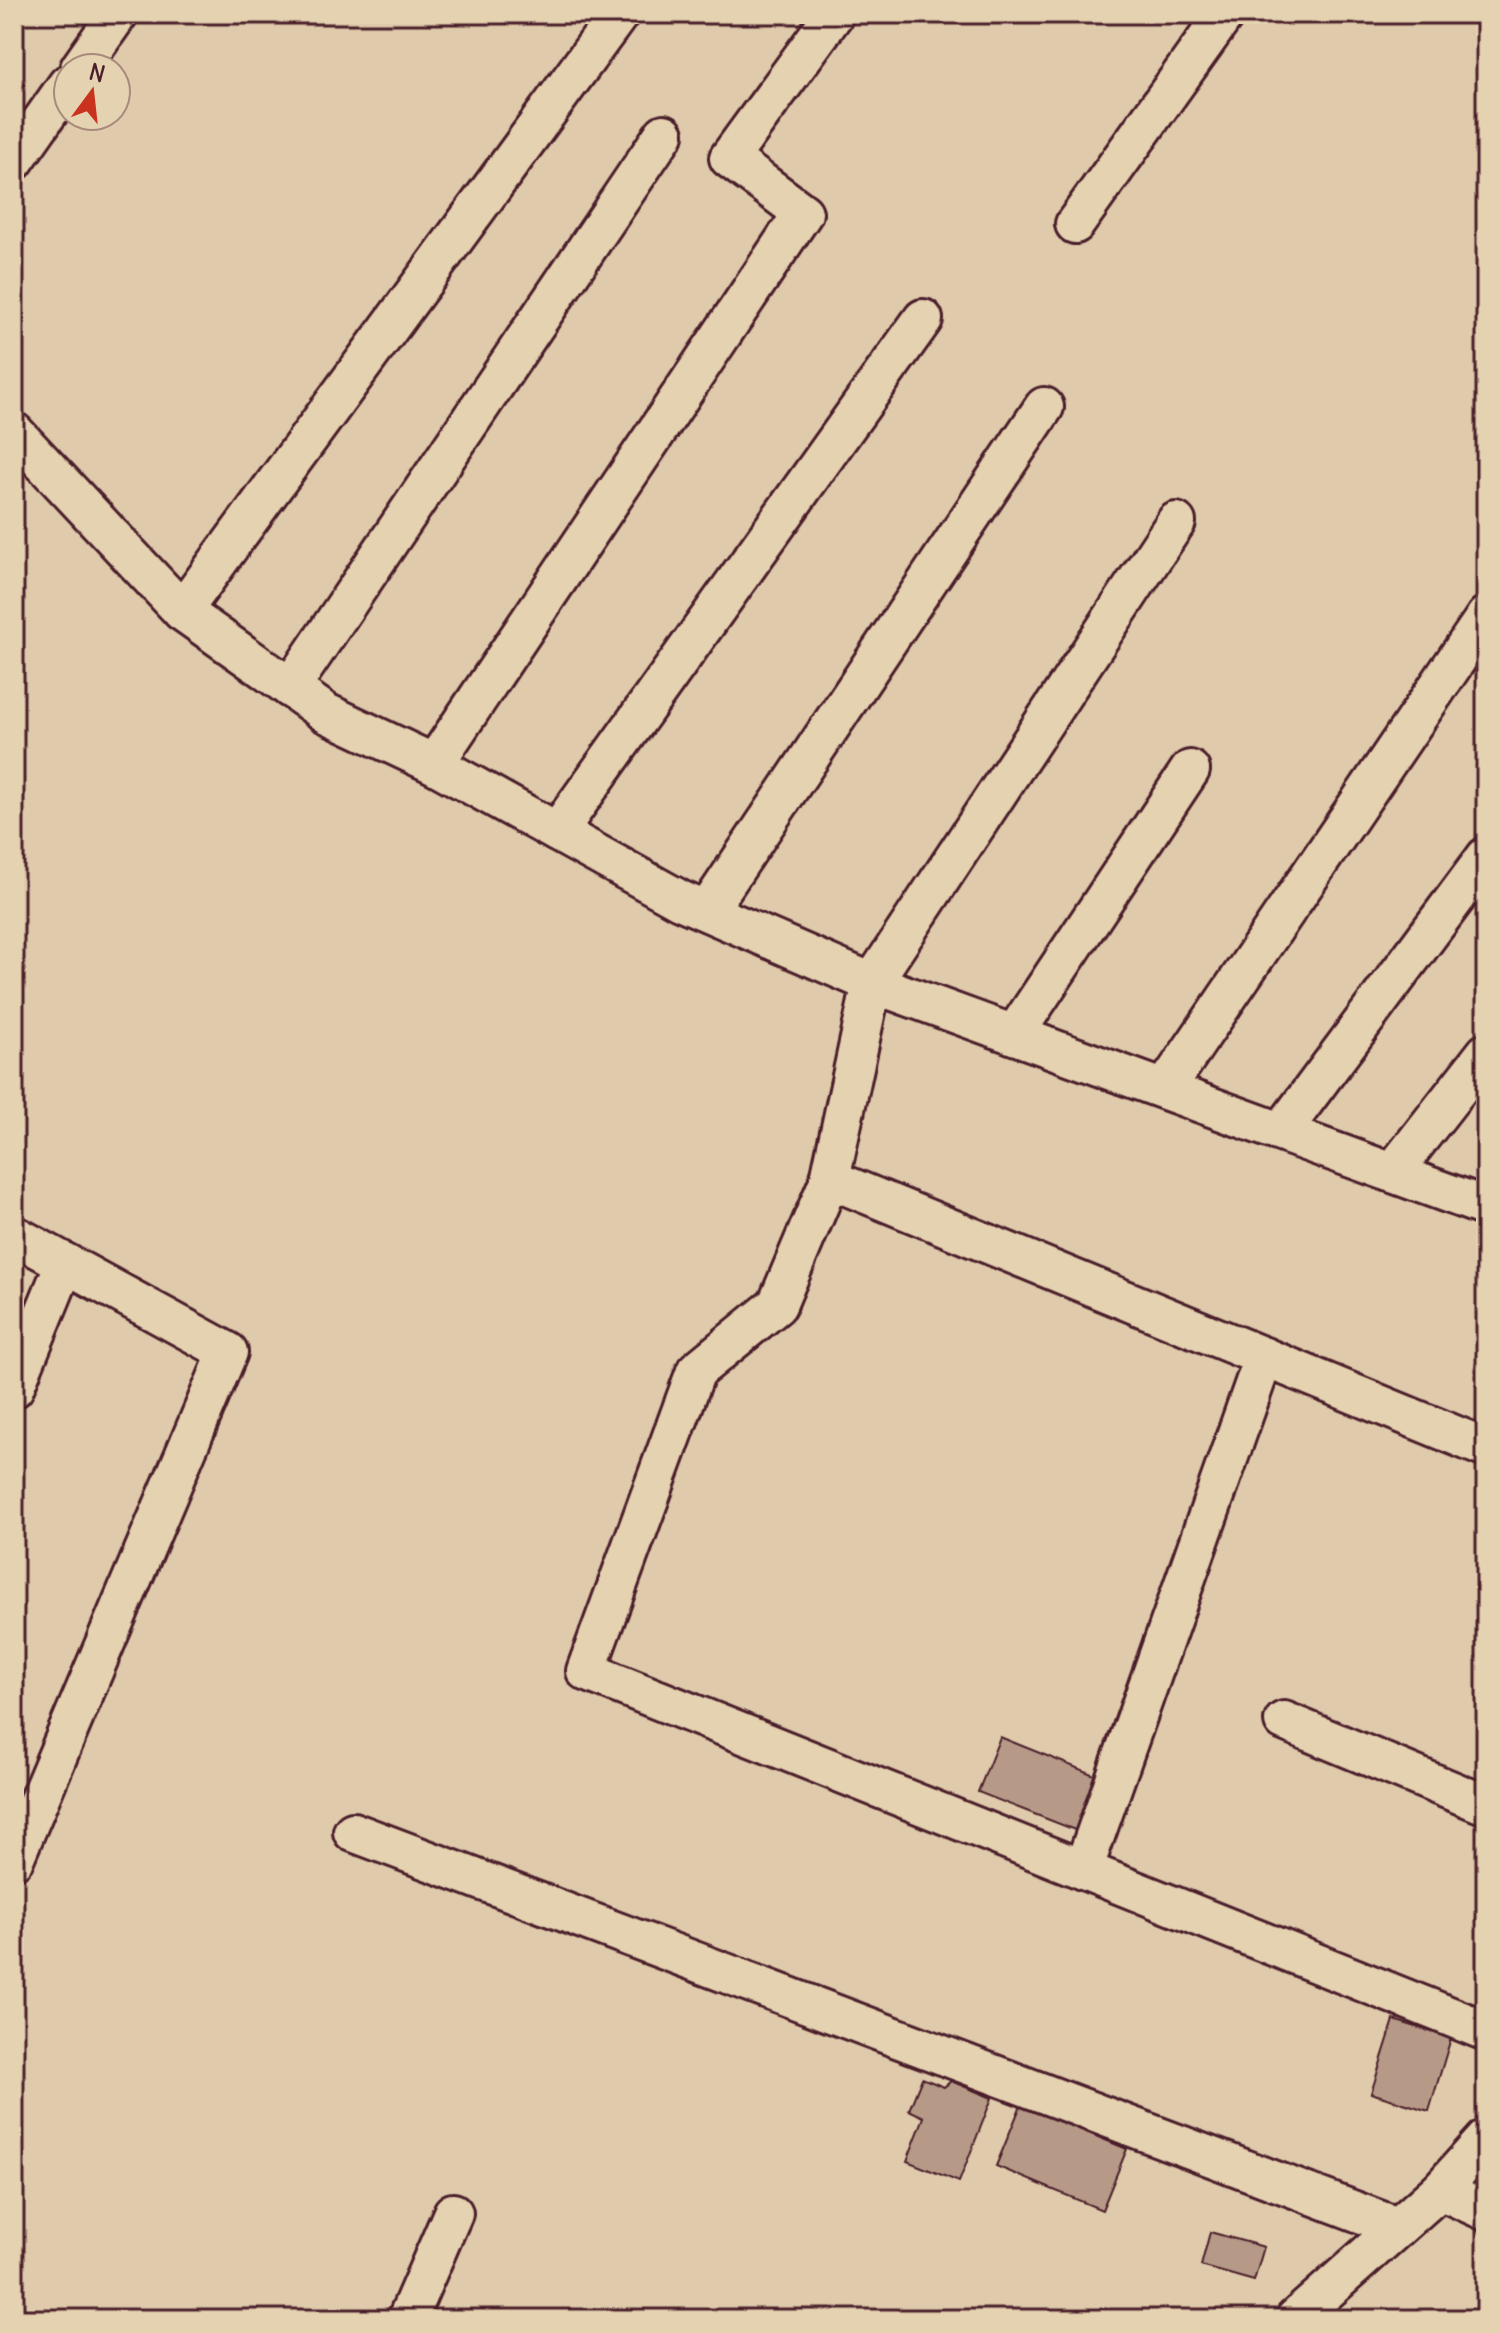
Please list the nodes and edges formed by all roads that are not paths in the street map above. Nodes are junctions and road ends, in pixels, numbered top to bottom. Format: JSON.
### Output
{"nodes":[{"id":1,"x":118,"y":14,"type":"edge"},
{"id":2,"x":619,"y":14,"type":"edge"},
{"id":3,"x":834,"y":14,"type":"edge"},
{"id":4,"x":1225,"y":14,"type":"edge"},
{"id":5,"x":91,"y":52,"type":"edge"},
{"id":6,"x":52,"y":107,"type":"edge"},
{"id":7,"x":664,"y":134,"type":"dead end"},
{"id":8,"x":14,"y":161,"type":"edge"},
{"id":9,"x":1075,"y":224,"type":"dead end"},
{"id":10,"x":923,"y":319,"type":"dead end"},
{"id":11,"x":1044,"y":407,"type":"dead end"},
{"id":12,"x":14,"y":432,"type":"edge"},
{"id":13,"x":1176,"y":522,"type":"dead end"},
{"id":14,"x":182,"y":611,"type":"junction"},
{"id":15,"x":1486,"y":616,"type":"edge"},
{"id":16,"x":290,"y":688,"type":"junction"},
{"id":17,"x":434,"y":764,"type":"junction"},
{"id":18,"x":1190,"y":770,"type":"dead end"},
{"id":19,"x":557,"y":832,"type":"junction"},
{"id":20,"x":1486,"y":857,"type":"edge"},
{"id":21,"x":707,"y":911,"type":"junction"},
{"id":22,"x":872,"y":983,"type":"junction"},
{"id":23,"x":1014,"y":1035,"type":"junction"},
{"id":24,"x":1486,"y":1053,"type":"edge"},
{"id":25,"x":1165,"y":1089,"type":"junction"},
{"id":26,"x":1282,"y":1131,"type":"junction"},
{"id":27,"x":1393,"y":1172,"type":"junction"},
{"id":28,"x":830,"y":1179,"type":"junction"},
{"id":29,"x":1486,"y":1207,"type":"edge"},
{"id":30,"x":14,"y":1235,"type":"edge"},
{"id":31,"x":65,"y":1263,"type":"junction"},
{"id":32,"x":1264,"y":1357,"type":"junction"},
{"id":33,"x":14,"y":1388,"type":"edge"},
{"id":34,"x":1486,"y":1448,"type":"edge"},
{"id":35,"x":1284,"y":1721,"type":"dead end"},
{"id":36,"x":1486,"y":1805,"type":"edge"},
{"id":37,"x":353,"y":1832,"type":"dead end"},
{"id":38,"x":14,"y":1859,"type":"edge"},
{"id":39,"x":1083,"y":1870,"type":"junction"},
{"id":40,"x":1486,"y":2031,"type":"edge"},
{"id":41,"x":1486,"y":2139,"type":"edge"},
{"id":42,"x":1440,"y":2190,"type":"junction"},
{"id":43,"x":1486,"y":2211,"type":"edge"},
{"id":44,"x":453,"y":2213,"type":"dead end"},
{"id":45,"x":1397,"y":2227,"type":"junction"},
{"id":46,"x":407,"y":2319,"type":"edge"},
{"id":47,"x":1295,"y":2319,"type":"edge"}],
"edges":[{"from":1,"to":5,"type":"street"},
{"from":2,"to":14,"type":"street"},
{"from":3,"to":17,"type":"street"},
{"from":4,"to":9,"type":"street"},
{"from":6,"to":8,"type":"street"},
{"from":7,"to":16,"type":"street"},
{"from":10,"to":19,"type":"street"},
{"from":11,"to":21,"type":"street"},
{"from":12,"to":14,"type":"street"},
{"from":13,"to":22,"type":"street"},
{"from":14,"to":16,"type":"street"},
{"from":15,"to":25,"type":"street"},
{"from":16,"to":17,"type":"street"},
{"from":17,"to":19,"type":"street"},
{"from":18,"to":23,"type":"street"},
{"from":19,"to":21,"type":"street"},
{"from":20,"to":26,"type":"street"},
{"from":21,"to":22,"type":"street"},
{"from":22,"to":23,"type":"street"},
{"from":22,"to":28,"type":"street"},
{"from":23,"to":25,"type":"street"},
{"from":24,"to":27,"type":"street"},
{"from":25,"to":26,"type":"street"},
{"from":26,"to":27,"type":"street"},
{"from":27,"to":29,"type":"street"},
{"from":28,"to":32,"type":"street"},
{"from":28,"to":39,"type":"street"},
{"from":30,"to":31,"type":"street"},
{"from":31,"to":33,"type":"street"},
{"from":31,"to":38,"type":"street"},
{"from":32,"to":34,"type":"street"},
{"from":32,"to":39,"type":"street"},
{"from":35,"to":36,"type":"street"},
{"from":37,"to":45,"type":"street"},
{"from":39,"to":40,"type":"street"},
{"from":41,"to":42,"type":"street"},
{"from":42,"to":43,"type":"street"},
{"from":42,"to":45,"type":"street"},
{"from":44,"to":46,"type":"street"},
{"from":45,"to":47,"type":"street"}]}
